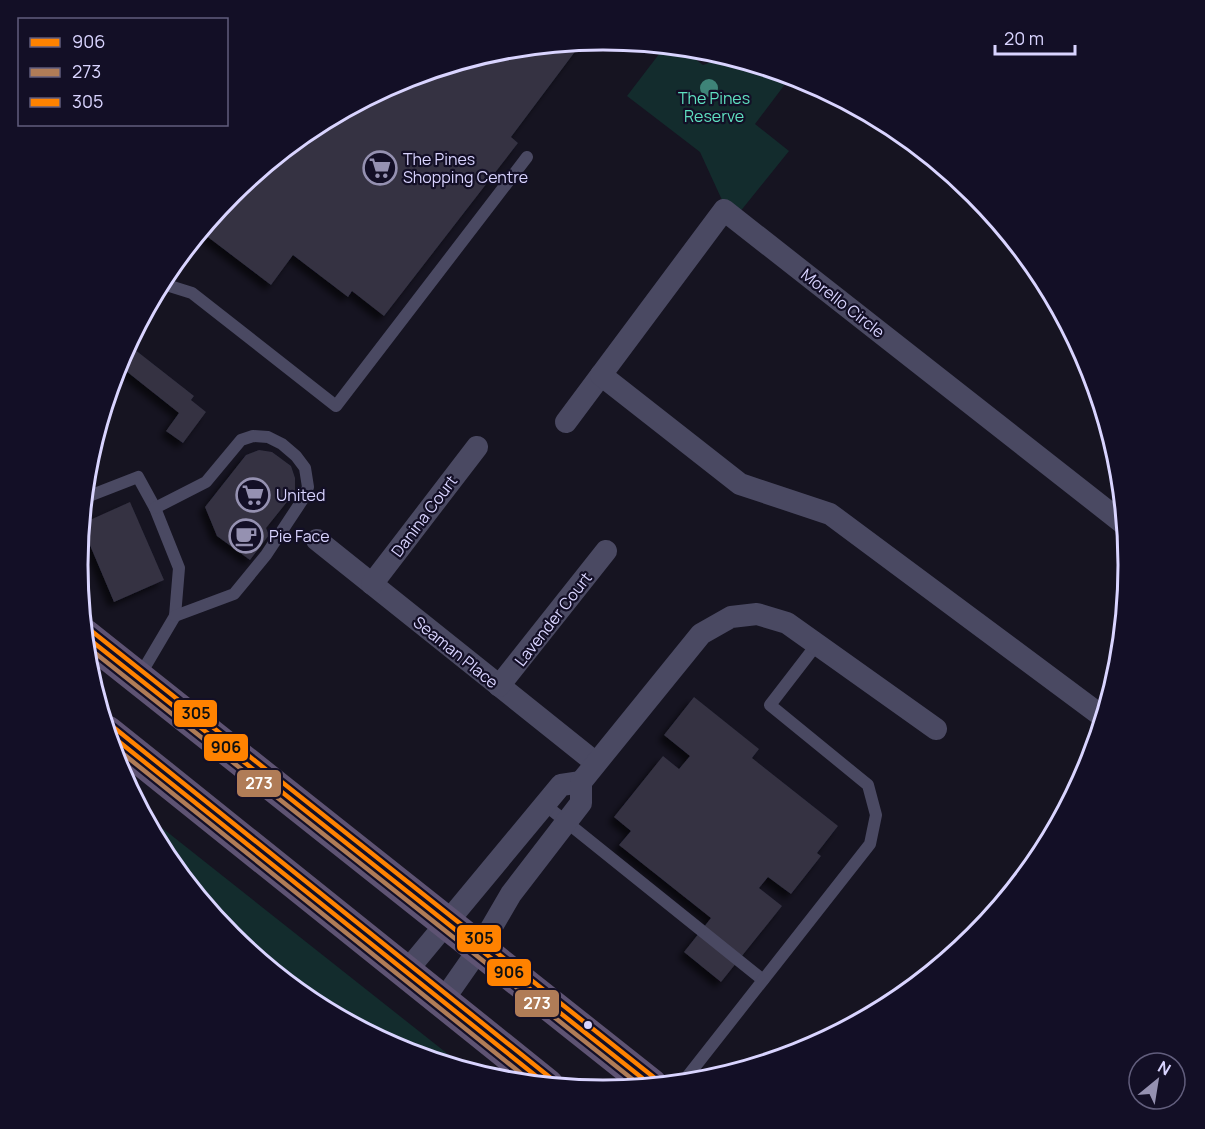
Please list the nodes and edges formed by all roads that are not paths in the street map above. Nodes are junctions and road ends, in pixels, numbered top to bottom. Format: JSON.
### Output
{"nodes":[{"id":1,"x":527,"y":158,"type":"dead end"},
{"id":2,"x":169,"y":286,"type":"edge"},
{"id":3,"x":601,"y":375,"type":"junction"},
{"id":4,"x":566,"y":422,"type":"dead end"},
{"id":5,"x":477,"y":447,"type":"dead end"},
{"id":6,"x":92,"y":495,"type":"edge"},
{"id":7,"x":155,"y":508,"type":"junction"},
{"id":8,"x":1115,"y":517,"type":"edge"},
{"id":9,"x":317,"y":540,"type":"dead end"},
{"id":10,"x":606,"y":551,"type":"dead end"},
{"id":11,"x":372,"y":584,"type":"junction"},
{"id":12,"x":175,"y":616,"type":"junction"},
{"id":13,"x":94,"y":644,"type":"edge"},
{"id":14,"x":817,"y":644,"type":"junction"},
{"id":15,"x":138,"y":679,"type":"junction"},
{"id":16,"x":499,"y":686,"type":"junction"},
{"id":17,"x":1096,"y":712,"type":"edge"},
{"id":18,"x":936,"y":729,"type":"dead end"},
{"id":19,"x":120,"y":742,"type":"edge"},
{"id":20,"x":596,"y":763,"type":"junction"},
{"id":21,"x":581,"y":782,"type":"junction"},
{"id":22,"x":544,"y":804,"type":"junction"},
{"id":23,"x":566,"y":822,"type":"junction"},
{"id":24,"x":445,"y":922,"type":"junction"},
{"id":25,"x":479,"y":950,"type":"junction"},
{"id":26,"x":405,"y":973,"type":"junction"},
{"id":27,"x":763,"y":980,"type":"junction"},
{"id":28,"x":442,"y":1002,"type":"junction"},
{"id":29,"x":691,"y":1072,"type":"edge"},
{"id":30,"x":536,"y":1075,"type":"edge"},
{"id":31,"x":641,"y":1078,"type":"edge"}],
"edges":[{"from":1,"to":2,"type":"lane"},
{"from":3,"to":4,"type":"street","name":"Morello Circle"},
{"from":3,"to":8,"type":"street","name":"Morello Circle"},
{"from":3,"to":17,"type":"street"},
{"from":5,"to":11,"type":"street","name":"Danina Court"},
{"from":6,"to":7,"type":"lane"},
{"from":7,"to":12,"type":"lane"},
{"from":7,"to":12,"type":"lane"},
{"from":9,"to":11,"type":"street","name":"Seaman Place"},
{"from":10,"to":16,"type":"street","name":"Lavender Court"},
{"from":11,"to":16,"type":"street","name":"Seaman Place"},
{"from":12,"to":15,"type":"lane"},
{"from":13,"to":15,"type":"main road"},
{"from":14,"to":18,"type":"street"},
{"from":14,"to":20,"type":"street"},
{"from":14,"to":27,"type":"lane"},
{"from":15,"to":24,"type":"main road"},
{"from":16,"to":20,"type":"street","name":"Seaman Place"},
{"from":19,"to":26,"type":"main road"},
{"from":20,"to":21,"type":"street"},
{"from":21,"to":22,"type":"street"},
{"from":21,"to":23,"type":"street"},
{"from":22,"to":23,"type":"lane"},
{"from":22,"to":24,"type":"street"},
{"from":23,"to":25,"type":"street"},
{"from":23,"to":27,"type":"lane"},
{"from":24,"to":25,"type":"main road"},
{"from":24,"to":26,"type":"street"},
{"from":25,"to":28,"type":"street"},
{"from":25,"to":31,"type":"main road"},
{"from":26,"to":28,"type":"main road"},
{"from":27,"to":29,"type":"lane"},
{"from":28,"to":30,"type":"main road"}]}
